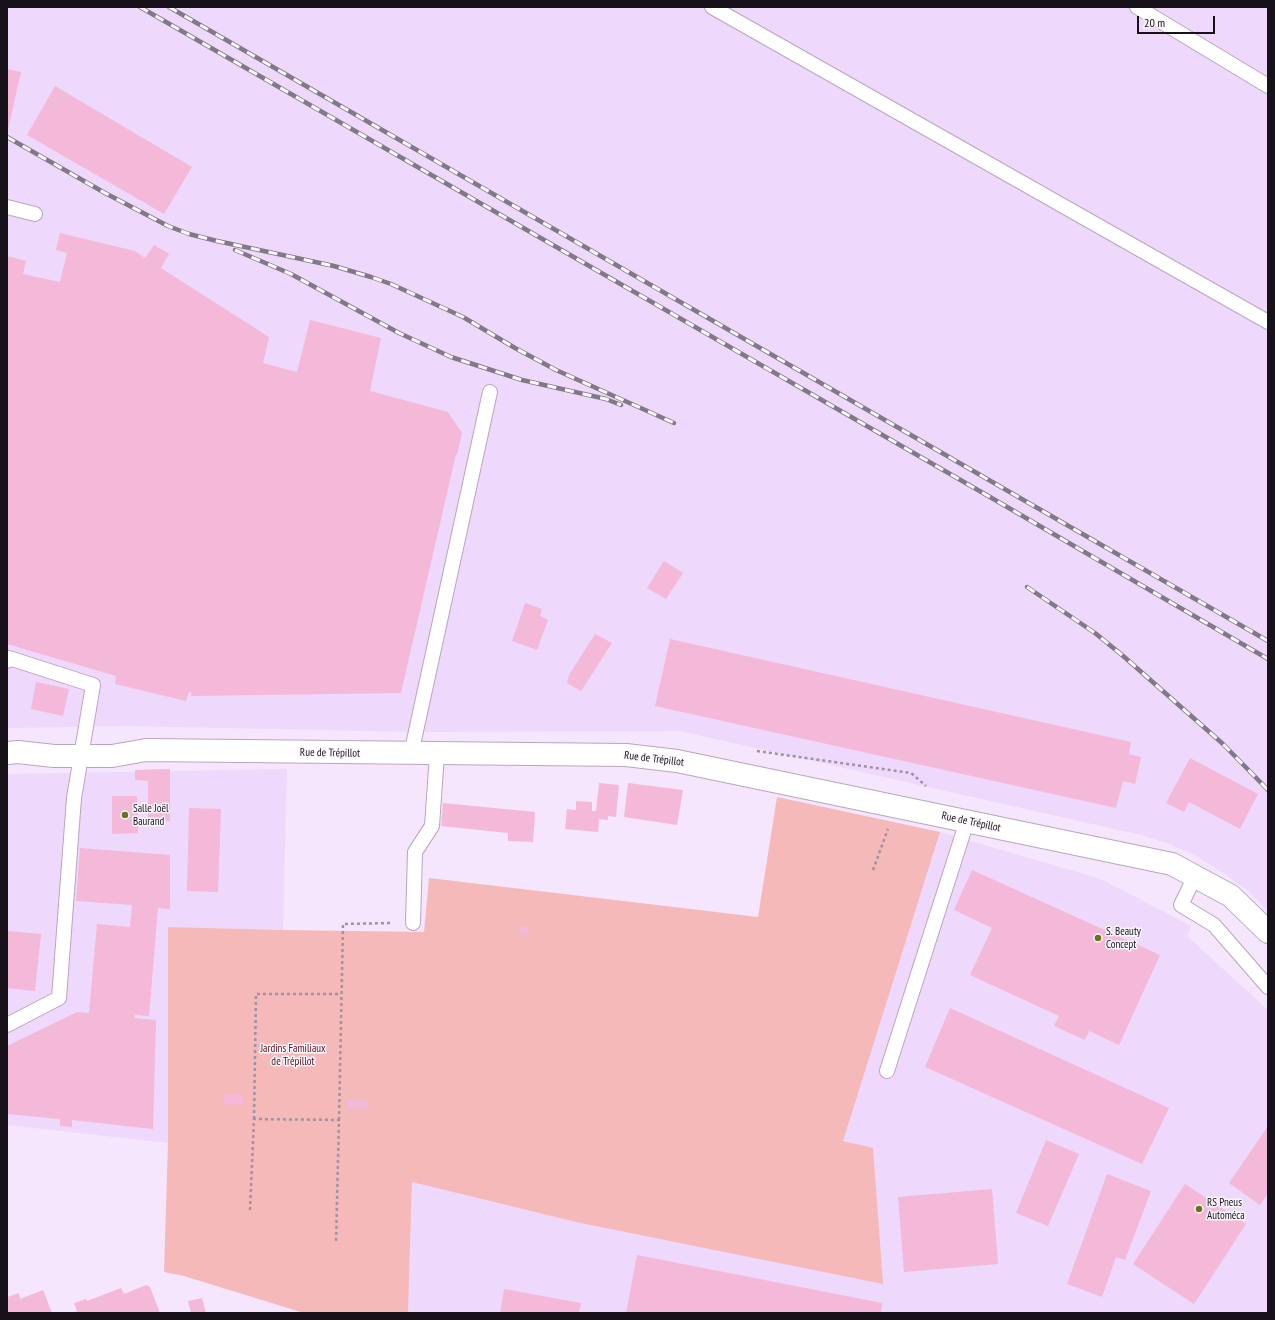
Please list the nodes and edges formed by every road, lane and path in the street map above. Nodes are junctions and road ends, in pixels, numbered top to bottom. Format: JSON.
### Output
{"nodes":[{"id":1,"x":712,"y":7,"type":"edge"},
{"id":2,"x":1137,"y":7,"type":"edge"},
{"id":3,"x":1268,"y":86,"type":"edge"},
{"id":4,"x":7,"y":207,"type":"edge"},
{"id":5,"x":35,"y":214,"type":"dead end"},
{"id":6,"x":1268,"y":322,"type":"edge"},
{"id":7,"x":490,"y":392,"type":"dead end"},
{"id":8,"x":7,"y":661,"type":"edge"},
{"id":9,"x":7,"y":753,"type":"edge"},
{"id":10,"x":411,"y":754,"type":"junction"},
{"id":11,"x":437,"y":754,"type":"junction"},
{"id":12,"x":81,"y":756,"type":"junction"},
{"id":13,"x":896,"y":806,"type":"junction"},
{"id":14,"x":967,"y":821,"type":"junction"},
{"id":15,"x":873,"y":870,"type":"dead end"},
{"id":16,"x":1195,"y":876,"type":"junction"},
{"id":17,"x":413,"y":923,"type":"joint"},
{"id":18,"x":1268,"y":932,"type":"edge"},
{"id":19,"x":1268,"y":987,"type":"edge"},
{"id":20,"x":341,"y":994,"type":"junction"},
{"id":21,"x":7,"y":1025,"type":"edge"},
{"id":22,"x":886,"y":1071,"type":"dead end"},
{"id":23,"x":254,"y":1119,"type":"junction"},
{"id":24,"x":339,"y":1120,"type":"junction"},
{"id":25,"x":250,"y":1210,"type":"dead end"},
{"id":26,"x":336,"y":1242,"type":"dead end"}],
"edges":[{"from":1,"to":6,"type":"lane"},
{"from":2,"to":3,"type":"lane"},
{"from":4,"to":5,"type":"lane"},
{"from":7,"to":10,"type":"lane"},
{"from":8,"to":12,"type":"lane"},
{"from":9,"to":12,"type":"street","name":"Rue de Trépillot"},
{"from":10,"to":11,"type":"street","name":"Rue de Trépillot"},
{"from":10,"to":12,"type":"street","name":"Rue de Trépillot"},
{"from":11,"to":13,"type":"street","name":"Rue de Trépillot"},
{"from":11,"to":17,"type":"lane"},
{"from":12,"to":21,"type":"lane"},
{"from":13,"to":14,"type":"street","name":"Rue de Trépillot"},
{"from":13,"to":15,"type":"path"},
{"from":14,"to":16,"type":"street","name":"Rue de Trépillot"},
{"from":14,"to":22,"type":"lane"},
{"from":16,"to":18,"type":"street","name":"Rue de Trépillot"},
{"from":16,"to":19,"type":"lane"},
{"from":17,"to":20,"type":"path"},
{"from":20,"to":23,"type":"path"},
{"from":20,"to":24,"type":"path"},
{"from":23,"to":24,"type":"path"},
{"from":23,"to":25,"type":"path"},
{"from":24,"to":26,"type":"path"}]}
